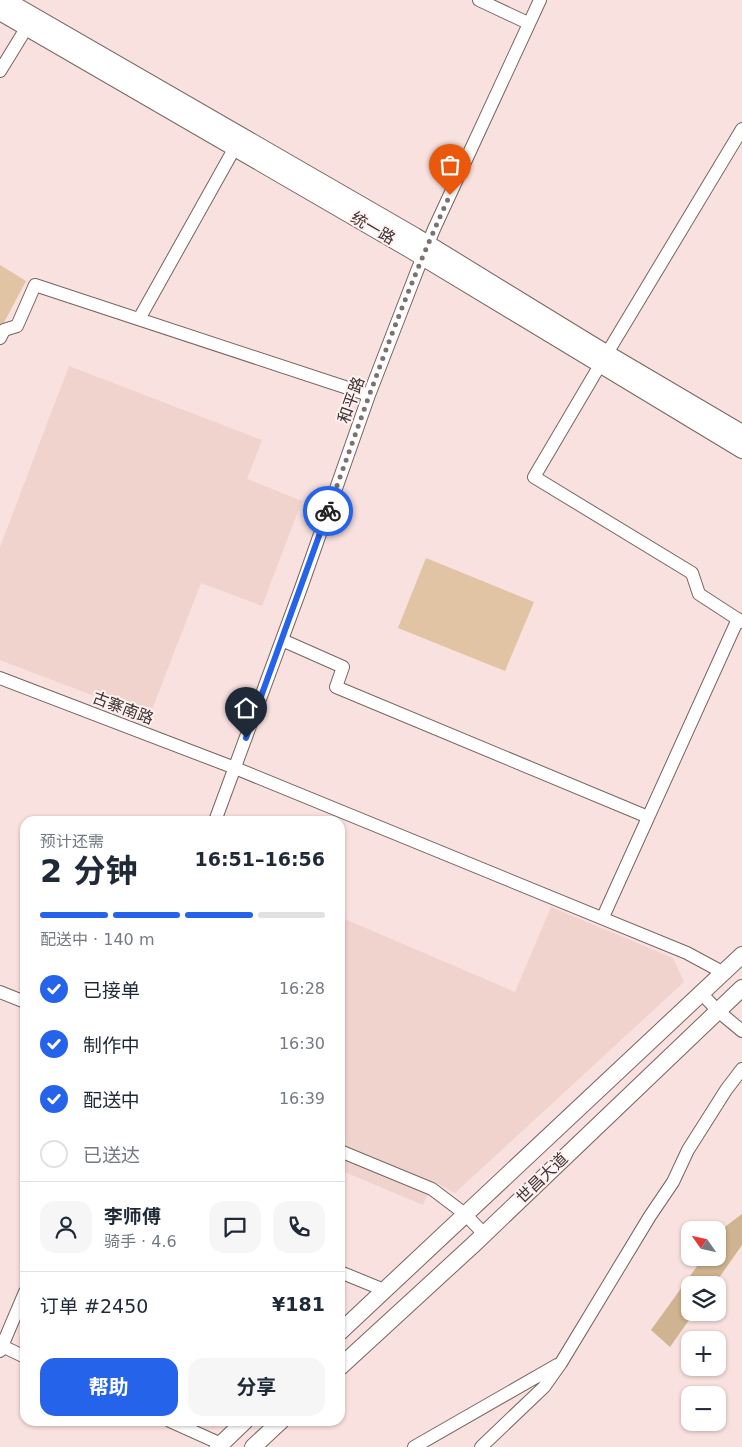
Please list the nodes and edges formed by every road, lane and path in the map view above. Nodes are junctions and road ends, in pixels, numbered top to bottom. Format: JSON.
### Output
{"nodes":[{"id":1,"x":6,"y":0,"type":"edge"},
{"id":2,"x":478,"y":0,"type":"edge"},
{"id":3,"x":540,"y":0,"type":"edge"},
{"id":4,"x":0,"y":12,"type":"edge"},
{"id":5,"x":528,"y":23,"type":"junction"},
{"id":6,"x":27,"y":27,"type":"junction"},
{"id":7,"x":0,"y":71,"type":"edge"},
{"id":8,"x":742,"y":129,"type":"edge"},
{"id":9,"x":238,"y":141,"type":"junction"},
{"id":10,"x":426,"y":251,"type":"junction"},
{"id":11,"x":139,"y":319,"type":"junction"},
{"id":12,"x":0,"y":338,"type":"edge"},
{"id":13,"x":603,"y":359,"type":"junction"},
{"id":14,"x":369,"y":395,"type":"junction"},
{"id":15,"x":742,"y":433,"type":"edge"},
{"id":16,"x":742,"y":450,"type":"edge"},
{"id":17,"x":740,"y":621,"type":"edge"},
{"id":18,"x":282,"y":640,"type":"junction"},
{"id":19,"x":0,"y":678,"type":"edge"},
{"id":20,"x":235,"y":768,"type":"junction"},
{"id":21,"x":217,"y":816,"type":"edge"},
{"id":22,"x":648,"y":817,"type":"junction"},
{"id":23,"x":603,"y":918,"type":"junction"},
{"id":24,"x":742,"y":955,"type":"edge"},
{"id":25,"x":724,"y":973,"type":"junction"},
{"id":26,"x":742,"y":988,"type":"edge"},
{"id":27,"x":0,"y":992,"type":"edge"},
{"id":28,"x":701,"y":993,"type":"junction"},
{"id":29,"x":20,"y":1000,"type":"edge"},
{"id":30,"x":718,"y":1011,"type":"junction"},
{"id":31,"x":742,"y":1031,"type":"edge"},
{"id":32,"x":742,"y":1070,"type":"edge"},
{"id":33,"x":345,"y":1153,"type":"edge"},
{"id":34,"x":465,"y":1214,"type":"junction"},
{"id":35,"x":484,"y":1234,"type":"junction"},
{"id":36,"x":345,"y":1274,"type":"edge"},
{"id":37,"x":384,"y":1290,"type":"junction"},
{"id":38,"x":20,"y":1304,"type":"edge"},
{"id":39,"x":345,"y":1327,"type":"edge"},
{"id":40,"x":1,"y":1348,"type":"edge"},
{"id":41,"x":20,"y":1355,"type":"edge"},
{"id":42,"x":345,"y":1362,"type":"edge"},
{"id":43,"x":562,"y":1363,"type":"junction"},
{"id":44,"x":180,"y":1426,"type":"edge"},
{"id":45,"x":240,"y":1426,"type":"edge"},
{"id":46,"x":276,"y":1426,"type":"edge"},
{"id":47,"x":219,"y":1446,"type":"edge"},
{"id":48,"x":253,"y":1447,"type":"edge"},
{"id":49,"x":414,"y":1447,"type":"edge"},
{"id":50,"x":481,"y":1447,"type":"edge"}],
"edges":[{"from":1,"to":9,"type":"main road","name":"统一路"},
{"from":2,"to":5,"type":"street"},
{"from":3,"to":5,"type":"street","name":"和平路"},
{"from":4,"to":6,"type":"main road","name":"统一路"},
{"from":5,"to":10,"type":"street","name":"和平路"},
{"from":6,"to":7,"type":"street"},
{"from":6,"to":9,"type":"main road","name":"统一路"},
{"from":8,"to":13,"type":"street"},
{"from":9,"to":10,"type":"main road","name":"统一路"},
{"from":9,"to":11,"type":"street"},
{"from":10,"to":13,"type":"main road","name":"统一路"},
{"from":10,"to":14,"type":"street","name":"和平路"},
{"from":11,"to":12,"type":"street"},
{"from":11,"to":14,"type":"street"},
{"from":13,"to":15,"type":"main road","name":"统一路"},
{"from":13,"to":16,"type":"main road","name":"统一路"},
{"from":13,"to":17,"type":"street"},
{"from":14,"to":18,"type":"street","name":"和平路"},
{"from":17,"to":22,"type":"street"},
{"from":18,"to":20,"type":"street","name":"和平路"},
{"from":18,"to":22,"type":"street"},
{"from":19,"to":20,"type":"street","name":"古寨南路"},
{"from":20,"to":21,"type":"street","name":"和平路"},
{"from":20,"to":23,"type":"street","name":"古寨南路"},
{"from":22,"to":23,"type":"street"},
{"from":23,"to":25,"type":"street","name":"古寨南路"},
{"from":24,"to":25,"type":"main road","name":"世昌大道"},
{"from":25,"to":28,"type":"main road","name":"世昌大道"},
{"from":26,"to":30,"type":"main road","name":"世昌大道"},
{"from":27,"to":29,"type":"street"},
{"from":28,"to":30,"type":"street"},
{"from":28,"to":34,"type":"main road","name":"世昌大道"},
{"from":30,"to":31,"type":"street"},
{"from":30,"to":35,"type":"main road","name":"世昌大道"},
{"from":32,"to":43,"type":"street"},
{"from":33,"to":34,"type":"street"},
{"from":34,"to":35,"type":"street"},
{"from":34,"to":37,"type":"main road","name":"世昌大道"},
{"from":35,"to":42,"type":"main road","name":"世昌大道"},
{"from":36,"to":37,"type":"street"},
{"from":37,"to":39,"type":"main road","name":"世昌大道"},
{"from":38,"to":40,"type":"street"},
{"from":40,"to":41,"type":"street"},
{"from":43,"to":49,"type":"street"},
{"from":43,"to":50,"type":"street"},
{"from":44,"to":47,"type":"street"},
{"from":45,"to":47,"type":"main road"},
{"from":46,"to":48,"type":"main road"}]}
